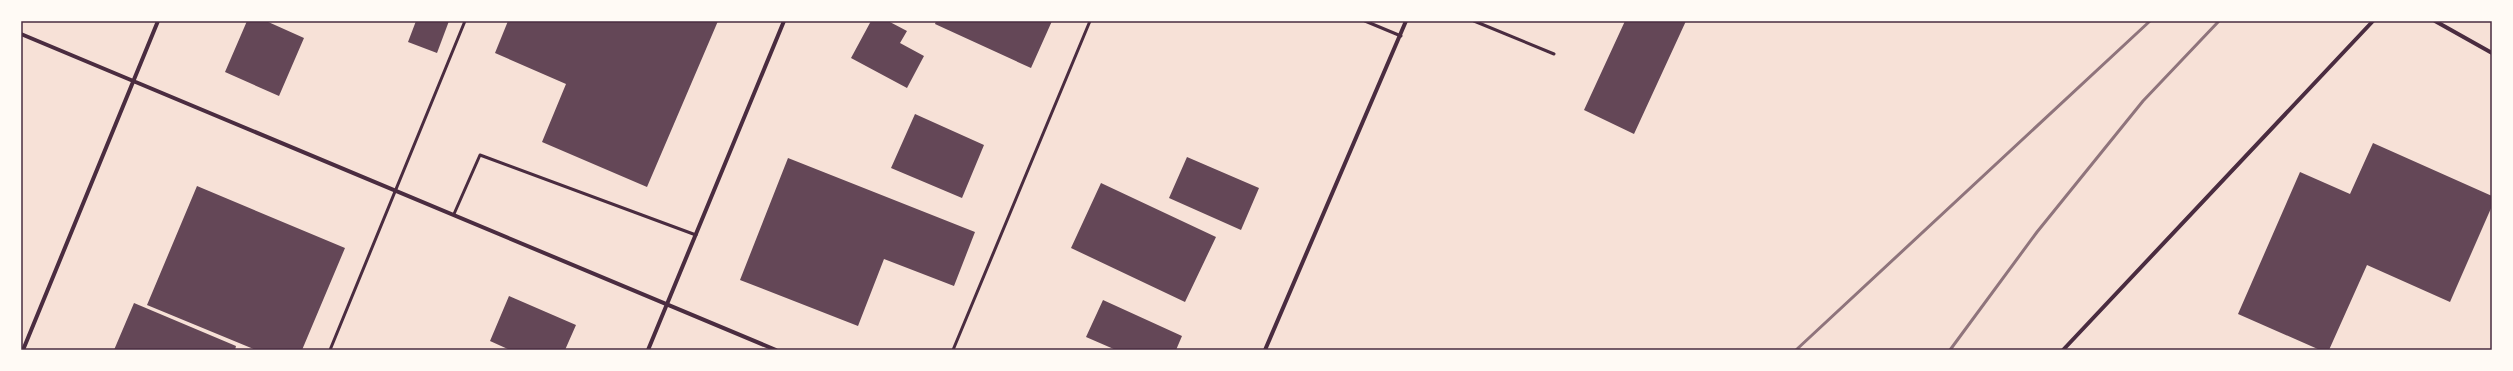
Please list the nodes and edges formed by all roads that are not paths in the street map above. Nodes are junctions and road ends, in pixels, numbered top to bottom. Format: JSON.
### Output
{"nodes":[{"id":1,"x":158,"y":21,"type":"edge"},
{"id":2,"x":465,"y":21,"type":"edge"},
{"id":3,"x":784,"y":21,"type":"edge"},
{"id":4,"x":1090,"y":21,"type":"edge"},
{"id":5,"x":1365,"y":21,"type":"edge"},
{"id":6,"x":1406,"y":21,"type":"edge"},
{"id":7,"x":1474,"y":21,"type":"edge"},
{"id":8,"x":2373,"y":21,"type":"edge"},
{"id":9,"x":2434,"y":21,"type":"edge"},
{"id":10,"x":21,"y":34,"type":"edge"},
{"id":11,"x":1400,"y":36,"type":"junction"},
{"id":12,"x":2492,"y":53,"type":"edge"},
{"id":13,"x":1554,"y":54,"type":"dead end"},
{"id":14,"x":133,"y":82,"type":"junction"},
{"id":15,"x":395,"y":190,"type":"junction"},
{"id":16,"x":454,"y":214,"type":"junction"},
{"id":17,"x":696,"y":235,"type":"junction"},
{"id":18,"x":667,"y":304,"type":"junction"},
{"id":19,"x":23,"y":350,"type":"edge"},
{"id":20,"x":330,"y":350,"type":"edge"},
{"id":21,"x":648,"y":350,"type":"edge"},
{"id":22,"x":776,"y":350,"type":"edge"},
{"id":23,"x":952,"y":350,"type":"edge"},
{"id":24,"x":1265,"y":350,"type":"edge"},
{"id":25,"x":2063,"y":350,"type":"edge"}],
"edges":[{"from":1,"to":14,"type":"street"},
{"from":2,"to":15,"type":"lane"},
{"from":3,"to":17,"type":"street"},
{"from":4,"to":23,"type":"lane"},
{"from":5,"to":11,"type":"lane"},
{"from":6,"to":11,"type":"street"},
{"from":7,"to":13,"type":"lane"},
{"from":8,"to":25,"type":"street"},
{"from":9,"to":12,"type":"street"},
{"from":10,"to":14,"type":"street"},
{"from":11,"to":24,"type":"street"},
{"from":14,"to":15,"type":"street"},
{"from":14,"to":19,"type":"street"},
{"from":15,"to":16,"type":"street"},
{"from":15,"to":20,"type":"lane"},
{"from":16,"to":17,"type":"lane"},
{"from":16,"to":18,"type":"street"},
{"from":17,"to":18,"type":"street"},
{"from":18,"to":21,"type":"street"},
{"from":18,"to":22,"type":"street"}]}
